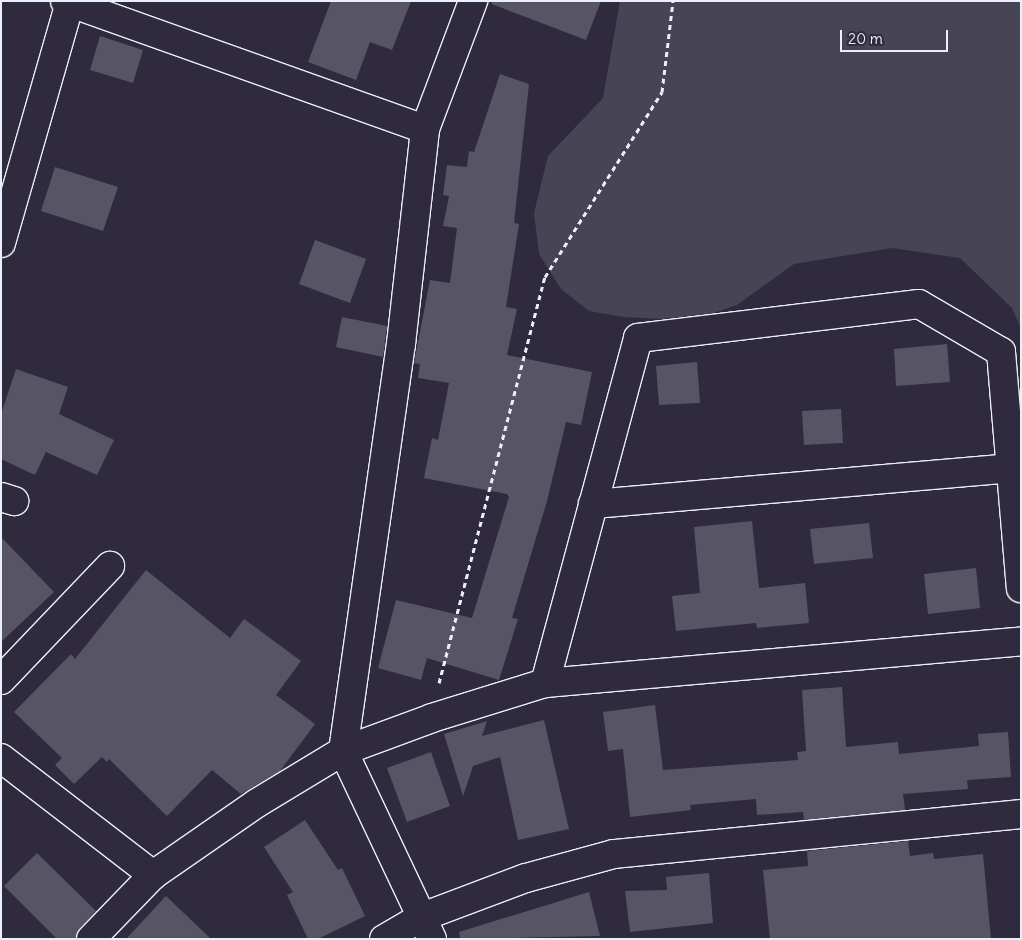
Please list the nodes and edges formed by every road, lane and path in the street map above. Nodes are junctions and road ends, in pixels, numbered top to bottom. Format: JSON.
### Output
{"nodes":[{"id":1,"x":473,"y":1,"type":"edge"},
{"id":2,"x":673,"y":1,"type":"edge"},
{"id":3,"x":68,"y":2,"type":"edge"},
{"id":4,"x":425,"y":129,"type":"junction"},
{"id":5,"x":1,"y":243,"type":"edge"},
{"id":6,"x":1010,"y":468,"type":"junction"},
{"id":7,"x":593,"y":504,"type":"junction"},
{"id":8,"x":110,"y":566,"type":"dead end"},
{"id":9,"x":1021,"y":588,"type":"edge"},
{"id":10,"x":1021,"y":641,"type":"edge"},
{"id":11,"x":1,"y":680,"type":"edge"},
{"id":12,"x":545,"y":683,"type":"junction"},
{"id":13,"x":432,"y":718,"type":"junction"},
{"id":14,"x":343,"y":752,"type":"junction"},
{"id":15,"x":1,"y":758,"type":"edge"},
{"id":16,"x":1021,"y":814,"type":"edge"},
{"id":17,"x":153,"y":875,"type":"junction"},
{"id":18,"x":427,"y":928,"type":"edge"},
{"id":19,"x":91,"y":939,"type":"edge"},
{"id":20,"x":384,"y":939,"type":"edge"}],
"edges":[{"from":1,"to":4,"type":"street"},
{"from":2,"to":13,"type":"path"},
{"from":3,"to":4,"type":"street"},
{"from":3,"to":5,"type":"street"},
{"from":4,"to":14,"type":"street"},
{"from":6,"to":7,"type":"street"},
{"from":6,"to":7,"type":"street"},
{"from":6,"to":9,"type":"street"},
{"from":7,"to":12,"type":"street"},
{"from":8,"to":11,"type":"street"},
{"from":10,"to":12,"type":"street"},
{"from":12,"to":13,"type":"street"},
{"from":13,"to":14,"type":"street"},
{"from":14,"to":17,"type":"street"},
{"from":14,"to":18,"type":"street"},
{"from":15,"to":17,"type":"street"},
{"from":16,"to":18,"type":"street"},
{"from":17,"to":19,"type":"street"},
{"from":18,"to":20,"type":"street"}]}
